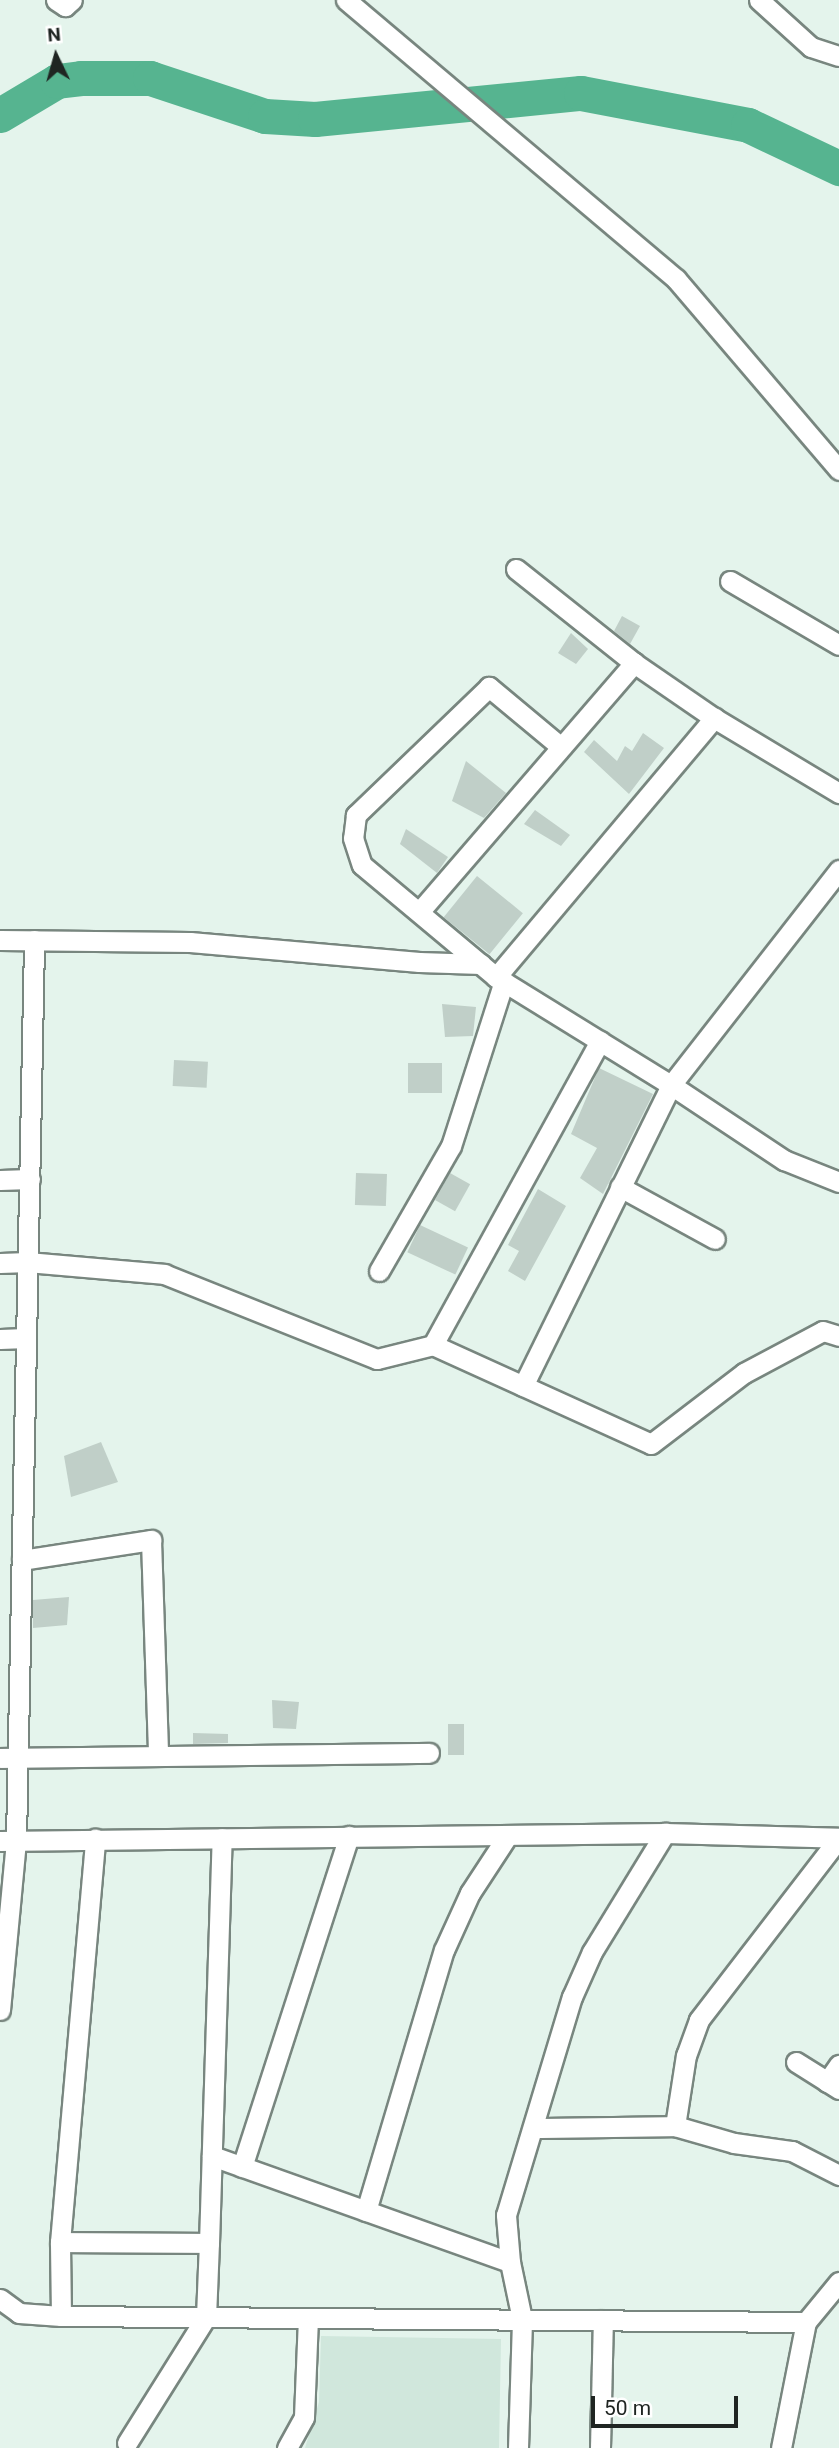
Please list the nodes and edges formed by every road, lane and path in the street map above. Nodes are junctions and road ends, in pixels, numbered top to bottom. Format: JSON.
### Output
{"nodes":[{"id":1,"x":56,"y":0,"type":"edge"},
{"id":2,"x":72,"y":0,"type":"edge"},
{"id":3,"x":346,"y":0,"type":"edge"},
{"id":4,"x":759,"y":0,"type":"edge"},
{"id":5,"x":839,"y":56,"type":"edge"},
{"id":6,"x":839,"y":470,"type":"edge"},
{"id":7,"x":516,"y":569,"type":"dead end"},
{"id":8,"x":730,"y":581,"type":"dead end"},
{"id":9,"x":839,"y":645,"type":"edge"},
{"id":10,"x":634,"y":663,"type":"junction"},
{"id":11,"x":714,"y":718,"type":"junction"},
{"id":12,"x":561,"y":747,"type":"junction"},
{"id":13,"x":839,"y":793,"type":"edge"},
{"id":14,"x":839,"y":870,"type":"edge"},
{"id":15,"x":420,"y":911,"type":"junction"},
{"id":16,"x":0,"y":940,"type":"edge"},
{"id":17,"x":34,"y":940,"type":"junction"},
{"id":18,"x":494,"y":974,"type":"junction"},
{"id":19,"x":600,"y":1041,"type":"junction"},
{"id":20,"x":671,"y":1085,"type":"junction"},
{"id":21,"x":30,"y":1179,"type":"junction"},
{"id":22,"x":0,"y":1180,"type":"edge"},
{"id":23,"x":839,"y":1182,"type":"edge"},
{"id":24,"x":620,"y":1187,"type":"junction"},
{"id":25,"x":715,"y":1239,"type":"dead end"},
{"id":26,"x":28,"y":1262,"type":"junction"},
{"id":27,"x":0,"y":1263,"type":"edge"},
{"id":28,"x":379,"y":1271,"type":"dead end"},
{"id":29,"x":839,"y":1336,"type":"edge"},
{"id":30,"x":26,"y":1338,"type":"junction"},
{"id":31,"x":0,"y":1339,"type":"edge"},
{"id":32,"x":433,"y":1345,"type":"junction"},
{"id":33,"x":523,"y":1386,"type":"junction"},
{"id":34,"x":22,"y":1560,"type":"junction"},
{"id":35,"x":429,"y":1753,"type":"dead end"},
{"id":36,"x":158,"y":1756,"type":"junction"},
{"id":37,"x":9,"y":1758,"type":"edge"},
{"id":38,"x":666,"y":1833,"type":"junction"},
{"id":39,"x":508,"y":1835,"type":"junction"},
{"id":40,"x":349,"y":1836,"type":"junction"},
{"id":41,"x":222,"y":1838,"type":"junction"},
{"id":42,"x":95,"y":1839,"type":"junction"},
{"id":43,"x":8,"y":1840,"type":"edge"},
{"id":44,"x":0,"y":2010,"type":"edge"},
{"id":45,"x":796,"y":2062,"type":"dead end"},
{"id":46,"x":839,"y":2065,"type":"edge"},
{"id":47,"x":833,"y":2085,"type":"edge"},
{"id":48,"x":675,"y":2126,"type":"junction"},
{"id":49,"x":533,"y":2129,"type":"junction"},
{"id":50,"x":212,"y":2156,"type":"junction"},
{"id":51,"x":242,"y":2167,"type":"junction"},
{"id":52,"x":839,"y":2175,"type":"edge"},
{"id":53,"x":366,"y":2211,"type":"junction"},
{"id":54,"x":60,"y":2242,"type":"junction"},
{"id":55,"x":209,"y":2243,"type":"junction"},
{"id":56,"x":510,"y":2262,"type":"junction"},
{"id":57,"x":839,"y":2282,"type":"edge"},
{"id":58,"x":0,"y":2300,"type":"edge"},
{"id":59,"x":61,"y":2316,"type":"junction"},
{"id":60,"x":206,"y":2317,"type":"junction"},
{"id":61,"x":308,"y":2318,"type":"junction"},
{"id":62,"x":522,"y":2319,"type":"junction"},
{"id":63,"x":603,"y":2320,"type":"junction"},
{"id":64,"x":806,"y":2322,"type":"junction"},
{"id":65,"x":127,"y":2443,"type":"dead end"},
{"id":66,"x":287,"y":2448,"type":"edge"},
{"id":67,"x":518,"y":2448,"type":"edge"},
{"id":68,"x":600,"y":2448,"type":"edge"},
{"id":69,"x":781,"y":2448,"type":"edge"}],
"edges":[{"from":1,"to":2,"type":"street"},
{"from":3,"to":6,"type":"street"},
{"from":4,"to":5,"type":"street"},
{"from":7,"to":10,"type":"street"},
{"from":8,"to":9,"type":"street"},
{"from":10,"to":11,"type":"street"},
{"from":10,"to":12,"type":"street"},
{"from":11,"to":13,"type":"street"},
{"from":11,"to":18,"type":"street"},
{"from":12,"to":15,"type":"street"},
{"from":12,"to":15,"type":"street"},
{"from":14,"to":20,"type":"street"},
{"from":15,"to":18,"type":"street"},
{"from":16,"to":17,"type":"street"},
{"from":17,"to":18,"type":"street"},
{"from":17,"to":21,"type":"street"},
{"from":18,"to":19,"type":"street"},
{"from":18,"to":28,"type":"street"},
{"from":19,"to":20,"type":"street"},
{"from":19,"to":32,"type":"street"},
{"from":20,"to":23,"type":"street"},
{"from":20,"to":24,"type":"street"},
{"from":21,"to":22,"type":"street"},
{"from":21,"to":26,"type":"street"},
{"from":24,"to":25,"type":"street"},
{"from":24,"to":33,"type":"street"},
{"from":26,"to":27,"type":"street"},
{"from":26,"to":30,"type":"street"},
{"from":26,"to":32,"type":"street"},
{"from":29,"to":33,"type":"street"},
{"from":30,"to":31,"type":"street"},
{"from":30,"to":34,"type":"street"},
{"from":32,"to":33,"type":"street"},
{"from":34,"to":36,"type":"street"},
{"from":34,"to":37,"type":"street"},
{"from":35,"to":36,"type":"street"},
{"from":36,"to":37,"type":"street"},
{"from":37,"to":43,"type":"street"},
{"from":38,"to":39,"type":"street"},
{"from":38,"to":48,"type":"street"},
{"from":38,"to":49,"type":"street"},
{"from":39,"to":40,"type":"street"},
{"from":39,"to":53,"type":"street"},
{"from":40,"to":41,"type":"street"},
{"from":40,"to":51,"type":"street"},
{"from":41,"to":42,"type":"street"},
{"from":41,"to":50,"type":"street"},
{"from":42,"to":43,"type":"street"},
{"from":42,"to":54,"type":"street"},
{"from":43,"to":44,"type":"street"},
{"from":45,"to":47,"type":"street"},
{"from":46,"to":47,"type":"street"},
{"from":48,"to":49,"type":"street"},
{"from":48,"to":52,"type":"street"},
{"from":49,"to":56,"type":"street"},
{"from":50,"to":51,"type":"street"},
{"from":50,"to":55,"type":"street"},
{"from":51,"to":53,"type":"street"},
{"from":53,"to":56,"type":"street"},
{"from":54,"to":55,"type":"street"},
{"from":54,"to":59,"type":"street"},
{"from":55,"to":60,"type":"street"},
{"from":56,"to":62,"type":"street"},
{"from":57,"to":64,"type":"street"},
{"from":58,"to":59,"type":"street"},
{"from":59,"to":60,"type":"street"},
{"from":60,"to":61,"type":"street"},
{"from":60,"to":65,"type":"street"},
{"from":61,"to":62,"type":"street"},
{"from":61,"to":66,"type":"street"},
{"from":62,"to":63,"type":"street"},
{"from":62,"to":67,"type":"street"},
{"from":63,"to":64,"type":"street"},
{"from":63,"to":68,"type":"street"},
{"from":64,"to":69,"type":"street"}]}
